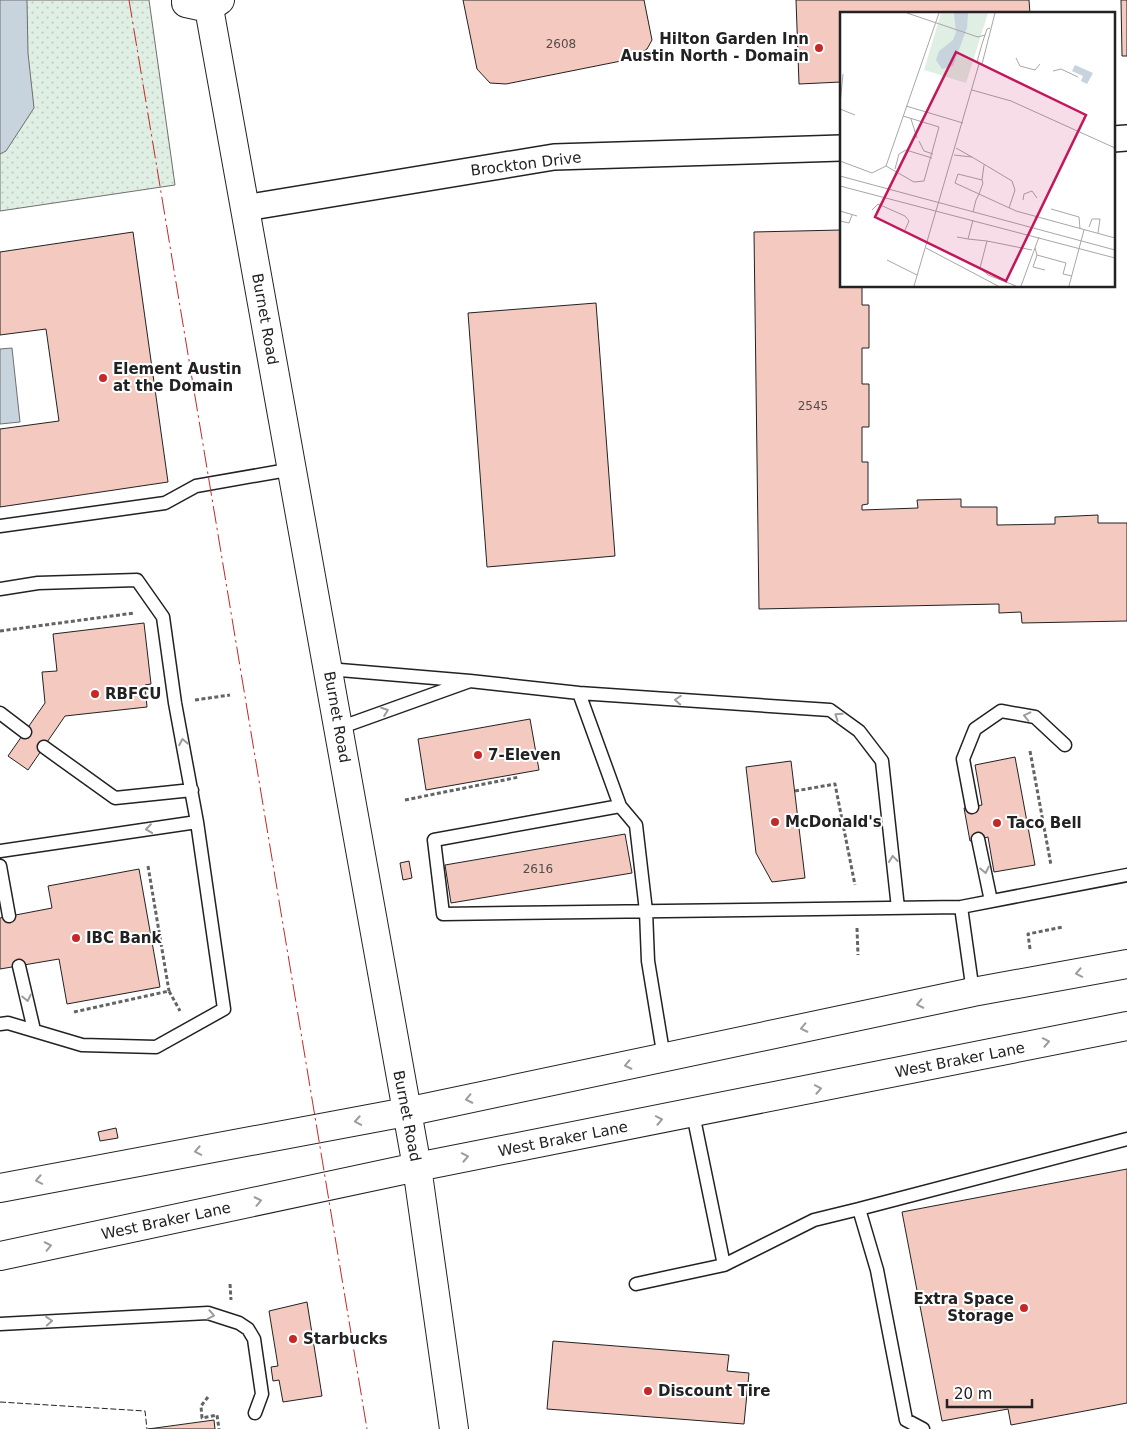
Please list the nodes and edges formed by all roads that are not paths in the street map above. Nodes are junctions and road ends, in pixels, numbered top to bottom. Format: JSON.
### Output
{"nodes":[{"id":1,"x":205,"y":3,"type":"edge"},
{"id":2,"x":1127,"y":138,"type":"edge"},
{"id":3,"x":1114,"y":139,"type":"edge"},
{"id":4,"x":840,"y":148,"type":"edge"},
{"id":5,"x":245,"y":208,"type":"junction"},
{"id":6,"x":293,"y":469,"type":"junction"},
{"id":7,"x":0,"y":526,"type":"edge"},
{"id":8,"x":0,"y":589,"type":"edge"},
{"id":9,"x":328,"y":669,"type":"junction"},
{"id":10,"x":470,"y":681,"type":"junction"},
{"id":11,"x":579,"y":693,"type":"junction"},
{"id":12,"x":0,"y":713,"type":"edge"},
{"id":13,"x":339,"y":728,"type":"junction"},
{"id":14,"x":25,"y":732,"type":"dead end"},
{"id":15,"x":1065,"y":745,"type":"dead end"},
{"id":16,"x":44,"y":747,"type":"dead end"},
{"id":17,"x":192,"y":790,"type":"junction"},
{"id":18,"x":620,"y":806,"type":"junction"},
{"id":19,"x":972,"y":807,"type":"dead end"},
{"id":20,"x":197,"y":822,"type":"junction"},
{"id":21,"x":978,"y":839,"type":"dead end"},
{"id":22,"x":0,"y":851,"type":"edge"},
{"id":23,"x":0,"y":866,"type":"edge"},
{"id":24,"x":1127,"y":875,"type":"edge"},
{"id":25,"x":991,"y":901,"type":"junction"},
{"id":26,"x":961,"y":907,"type":"junction"},
{"id":27,"x":898,"y":908,"type":"junction"},
{"id":28,"x":646,"y":911,"type":"junction"},
{"id":29,"x":9,"y":916,"type":"dead end"},
{"id":30,"x":1127,"y":964,"type":"edge"},
{"id":31,"x":20,"y":966,"type":"dead end"},
{"id":32,"x":974,"y":992,"type":"junction"},
{"id":33,"x":0,"y":1024,"type":"edge"},
{"id":34,"x":1127,"y":1026,"type":"edge"},
{"id":35,"x":34,"y":1030,"type":"junction"},
{"id":36,"x":664,"y":1058,"type":"junction"},
{"id":37,"x":406,"y":1112,"type":"junction"},
{"id":38,"x":693,"y":1114,"type":"junction"},
{"id":39,"x":1127,"y":1139,"type":"edge"},
{"id":40,"x":417,"y":1167,"type":"junction"},
{"id":41,"x":0,"y":1188,"type":"edge"},
{"id":42,"x":859,"y":1209,"type":"junction"},
{"id":43,"x":0,"y":1256,"type":"edge"},
{"id":44,"x":724,"y":1265,"type":"junction"},
{"id":45,"x":636,"y":1284,"type":"dead end"},
{"id":46,"x":0,"y":1324,"type":"edge"},
{"id":47,"x":255,"y":1413,"type":"dead end"},
{"id":48,"x":454,"y":1429,"type":"edge"},
{"id":49,"x":923,"y":1429,"type":"edge"}],
"edges":[{"from":1,"to":5,"type":"main road","name":"Burnet Road"},
{"from":2,"to":3,"type":"street"},
{"from":4,"to":5,"type":"street","name":"Brockton Drive"},
{"from":5,"to":6,"type":"main road","name":"Burnet Road"},
{"from":6,"to":7,"type":"lane"},
{"from":6,"to":9,"type":"main road","name":"Burnet Road"},
{"from":17,"to":8,"type":"lane","one_way":true},
{"from":9,"to":10,"type":"lane"},
{"from":9,"to":13,"type":"main road","name":"Burnet Road"},
{"from":10,"to":11,"type":"lane"},
{"from":13,"to":10,"type":"lane","one_way":true},
{"from":11,"to":18,"type":"lane"},
{"from":27,"to":11,"type":"lane","one_way":true},
{"from":12,"to":14,"type":"lane"},
{"from":13,"to":37,"type":"main road","name":"Burnet Road"},
{"from":15,"to":19,"type":"lane","one_way":true},
{"from":16,"to":17,"type":"lane"},
{"from":17,"to":20,"type":"lane"},
{"from":18,"to":28,"type":"lane"},
{"from":18,"to":28,"type":"lane"},
{"from":20,"to":22,"type":"lane","one_way":true},
{"from":20,"to":35,"type":"lane"},
{"from":21,"to":25,"type":"lane","one_way":true},
{"from":23,"to":29,"type":"lane"},
{"from":24,"to":25,"type":"lane"},
{"from":25,"to":26,"type":"lane"},
{"from":26,"to":27,"type":"lane"},
{"from":26,"to":32,"type":"lane"},
{"from":27,"to":28,"type":"lane"},
{"from":28,"to":36,"type":"lane"},
{"from":30,"to":32,"type":"main road","one_way":true},
{"from":31,"to":35,"type":"lane","one_way":true},
{"from":32,"to":36,"type":"main road","one_way":true},
{"from":33,"to":35,"type":"lane"},
{"from":38,"to":34,"type":"main road","name":"West Braker Lane","one_way":true},
{"from":36,"to":37,"type":"main road","one_way":true},
{"from":37,"to":40,"type":"main road","name":"Burnet Road"},
{"from":37,"to":41,"type":"main road","one_way":true},
{"from":40,"to":38,"type":"main road","name":"West Braker Lane","one_way":true},
{"from":38,"to":44,"type":"lane"},
{"from":39,"to":42,"type":"lane"},
{"from":43,"to":40,"type":"main road","name":"West Braker Lane","one_way":true},
{"from":40,"to":48,"type":"main road","name":"Burnet Road"},
{"from":42,"to":44,"type":"lane"},
{"from":42,"to":49,"type":"lane"},
{"from":44,"to":45,"type":"lane"},
{"from":46,"to":47,"type":"lane","one_way":true}]}
